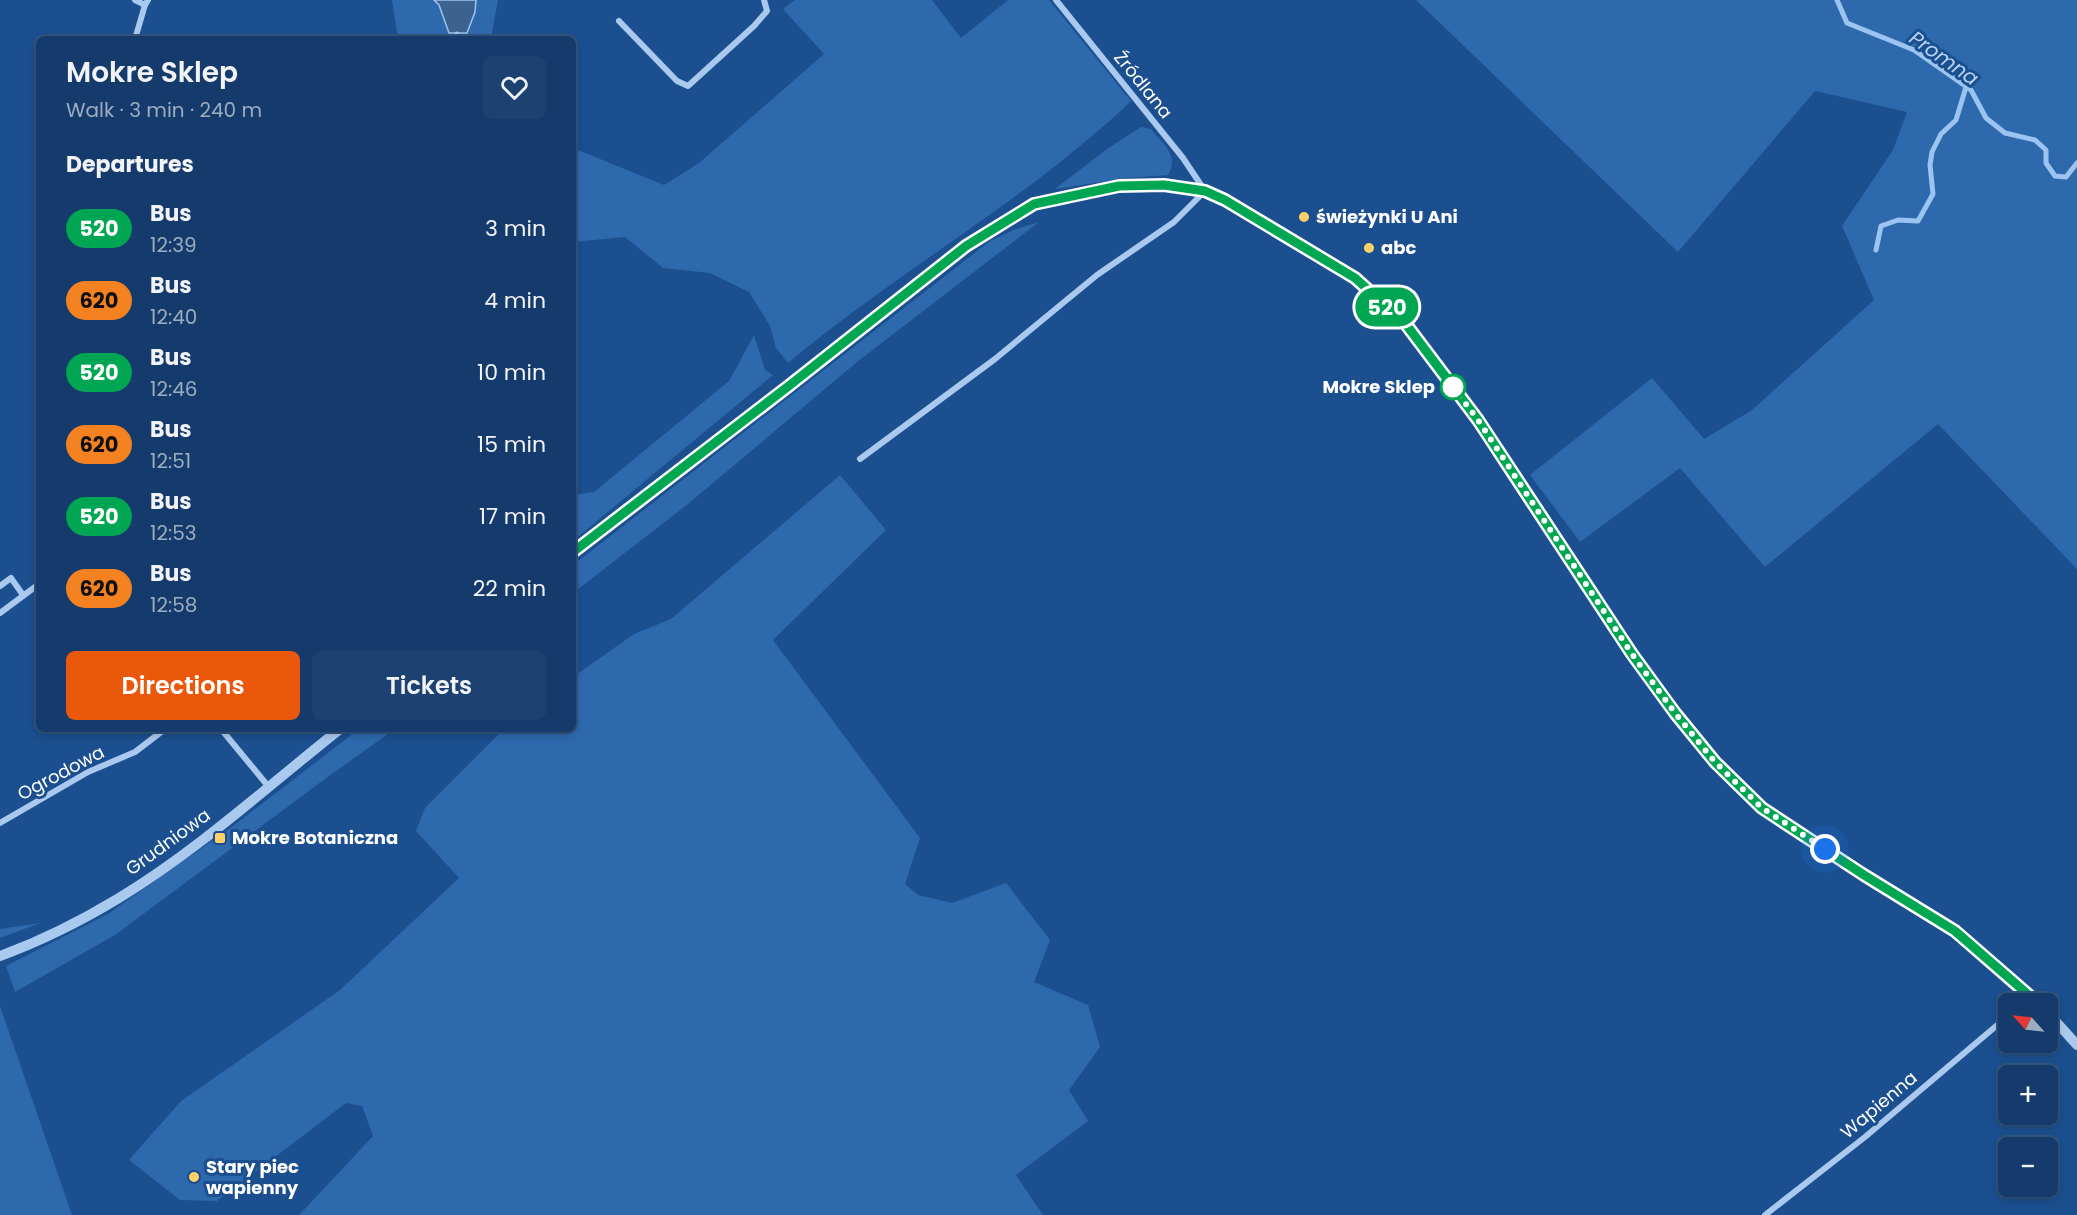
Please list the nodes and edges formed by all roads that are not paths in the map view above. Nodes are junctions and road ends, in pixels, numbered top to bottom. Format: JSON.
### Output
{"nodes":[{"id":1,"x":135,"y":0,"type":"edge"},
{"id":2,"x":764,"y":0,"type":"edge"},
{"id":3,"x":1056,"y":0,"type":"edge"},
{"id":4,"x":147,"y":3,"type":"edge"},
{"id":5,"x":619,"y":21,"type":"dead end"},
{"id":6,"x":136,"y":36,"type":"edge"},
{"id":7,"x":1205,"y":191,"type":"junction"},
{"id":8,"x":860,"y":459,"type":"dead end"},
{"id":9,"x":576,"y":550,"type":"edge"},
{"id":10,"x":0,"y":586,"type":"edge"},
{"id":11,"x":36,"y":586,"type":"edge"},
{"id":12,"x":23,"y":595,"type":"junction"},
{"id":13,"x":0,"y":613,"type":"edge"},
{"id":14,"x":161,"y":732,"type":"edge"},
{"id":15,"x":223,"y":732,"type":"edge"},
{"id":16,"x":336,"y":732,"type":"edge"},
{"id":17,"x":268,"y":786,"type":"junction"},
{"id":18,"x":0,"y":823,"type":"edge"},
{"id":19,"x":0,"y":956,"type":"edge"},
{"id":20,"x":2022,"y":993,"type":"edge"},
{"id":21,"x":1998,"y":1024,"type":"edge"},
{"id":22,"x":2058,"y":1024,"type":"edge"},
{"id":23,"x":2077,"y":1044,"type":"edge"},
{"id":24,"x":1766,"y":1215,"type":"edge"}],
"edges":[{"from":1,"to":4,"type":"street"},
{"from":2,"to":5,"type":"street"},
{"from":3,"to":7,"type":"street","name":"Źródlana"},
{"from":4,"to":6,"type":"street"},
{"from":7,"to":8,"type":"street"},
{"from":7,"to":9,"type":"street"},
{"from":7,"to":20,"type":"street"},
{"from":10,"to":12,"type":"street"},
{"from":11,"to":12,"type":"street"},
{"from":12,"to":13,"type":"street"},
{"from":14,"to":18,"type":"street","name":"Ogrodowa"},
{"from":15,"to":17,"type":"street"},
{"from":16,"to":17,"type":"street","name":"Grudniowa"},
{"from":17,"to":19,"type":"street","name":"Grudniowa"},
{"from":21,"to":24,"type":"street","name":"Wapienna"},
{"from":22,"to":23,"type":"street"}]}
